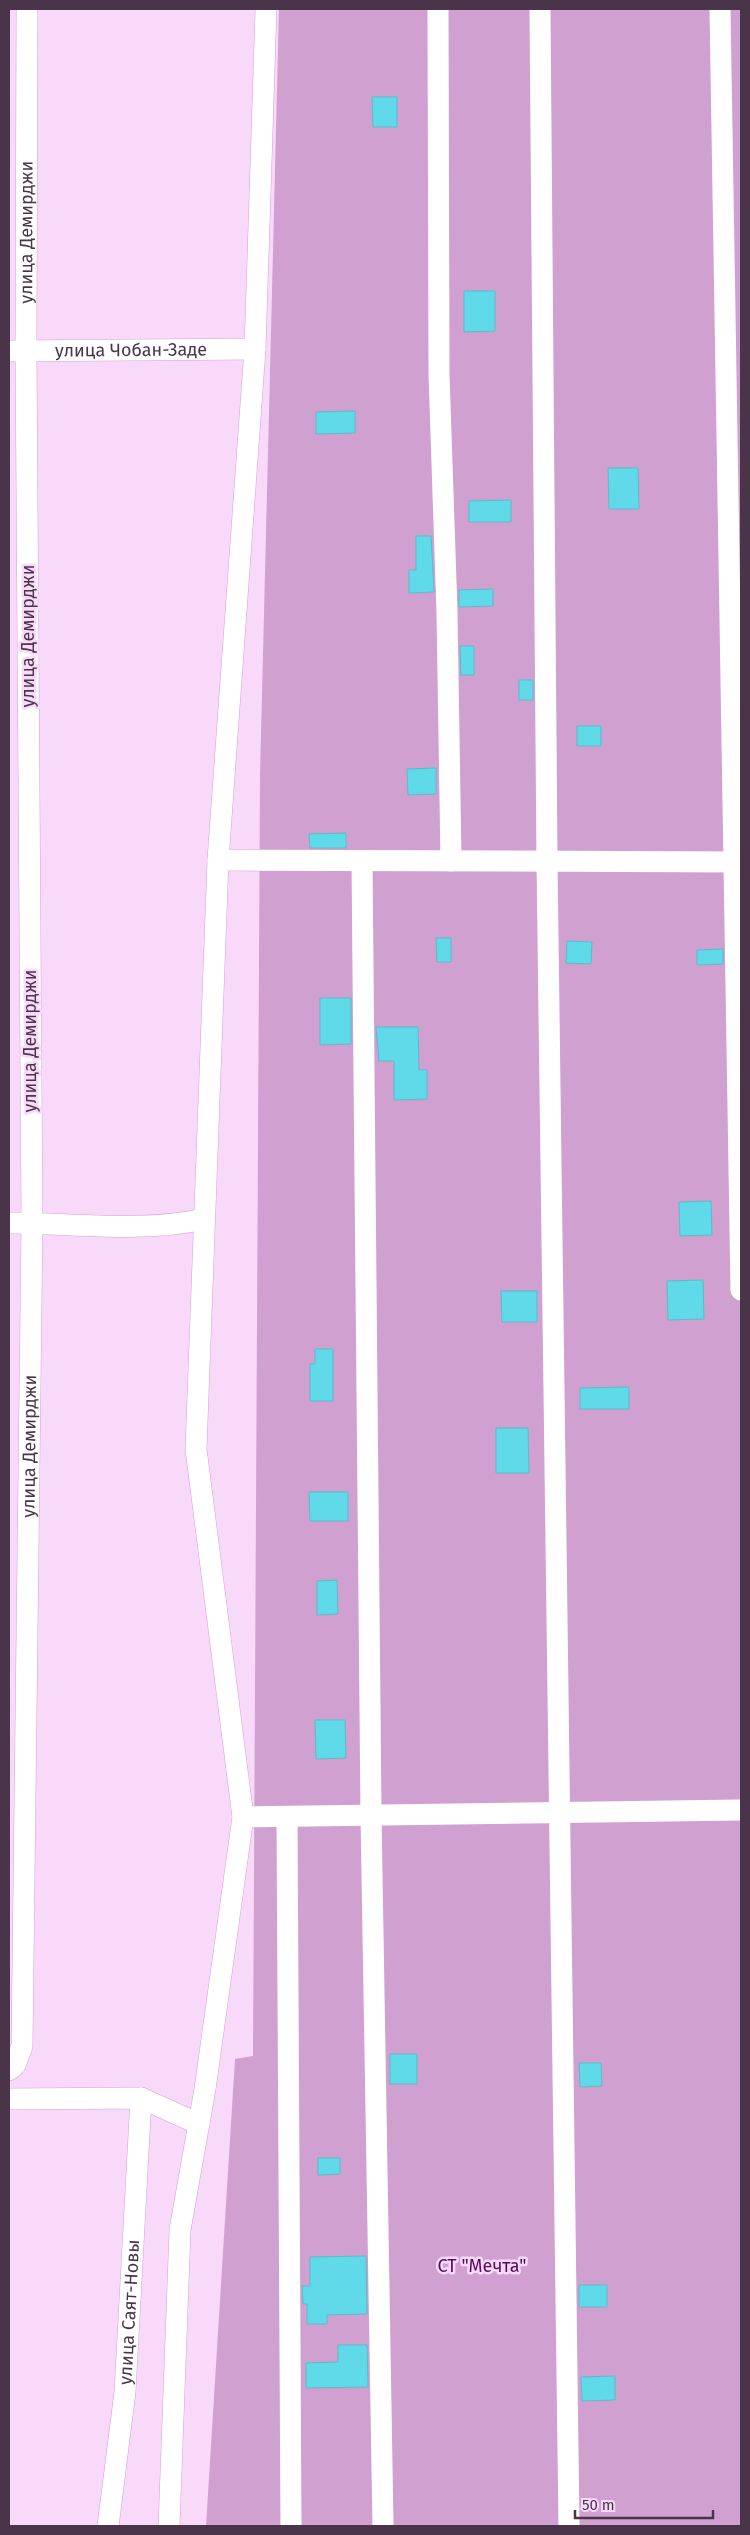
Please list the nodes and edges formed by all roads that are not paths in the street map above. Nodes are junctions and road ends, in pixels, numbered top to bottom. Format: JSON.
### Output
{"nodes":[{"id":1,"x":28,"y":9,"type":"edge"},
{"id":2,"x":266,"y":9,"type":"edge"},
{"id":3,"x":438,"y":9,"type":"edge"},
{"id":4,"x":540,"y":9,"type":"edge"},
{"id":5,"x":720,"y":9,"type":"edge"},
{"id":6,"x":255,"y":349,"type":"junction"},
{"id":7,"x":18,"y":351,"type":"edge"},
{"id":8,"x":218,"y":860,"type":"junction"},
{"id":9,"x":362,"y":861,"type":"junction"},
{"id":10,"x":451,"y":861,"type":"junction"},
{"id":11,"x":547,"y":861,"type":"junction"},
{"id":12,"x":738,"y":862,"type":"edge"},
{"id":13,"x":204,"y":1219,"type":"junction"},
{"id":14,"x":9,"y":1223,"type":"edge"},
{"id":15,"x":32,"y":1223,"type":"junction"},
{"id":16,"x":741,"y":1290,"type":"edge"},
{"id":17,"x":741,"y":1810,"type":"edge"},
{"id":18,"x":561,"y":1813,"type":"junction"},
{"id":19,"x":370,"y":1815,"type":"junction"},
{"id":20,"x":244,"y":1817,"type":"junction"},
{"id":21,"x":287,"y":1817,"type":"junction"},
{"id":22,"x":9,"y":2070,"type":"edge"},
{"id":23,"x":141,"y":2098,"type":"junction"},
{"id":24,"x":9,"y":2099,"type":"edge"},
{"id":25,"x":199,"y":2124,"type":"junction"},
{"id":26,"x":108,"y":2526,"type":"edge"},
{"id":27,"x":169,"y":2526,"type":"edge"},
{"id":28,"x":291,"y":2526,"type":"edge"},
{"id":29,"x":383,"y":2526,"type":"edge"},
{"id":30,"x":569,"y":2526,"type":"edge"}],
"edges":[{"from":1,"to":7,"type":"street","name":"улица Демирджи"},
{"from":2,"to":6,"type":"street"},
{"from":3,"to":10,"type":"street"},
{"from":4,"to":11,"type":"street"},
{"from":5,"to":12,"type":"street"},
{"from":6,"to":7,"type":"street","name":"улица Чобан-Заде"},
{"from":6,"to":8,"type":"street"},
{"from":7,"to":15,"type":"street","name":"улица Демирджи"},
{"from":8,"to":9,"type":"street"},
{"from":8,"to":13,"type":"street"},
{"from":9,"to":10,"type":"street"},
{"from":9,"to":19,"type":"street"},
{"from":10,"to":11,"type":"street"},
{"from":11,"to":12,"type":"street"},
{"from":11,"to":18,"type":"street"},
{"from":12,"to":16,"type":"street"},
{"from":13,"to":15,"type":"street"},
{"from":13,"to":20,"type":"street"},
{"from":14,"to":15,"type":"street"},
{"from":15,"to":22,"type":"street","name":"улица Демирджи"},
{"from":17,"to":18,"type":"street"},
{"from":18,"to":19,"type":"street"},
{"from":18,"to":30,"type":"street"},
{"from":19,"to":21,"type":"street"},
{"from":19,"to":29,"type":"street"},
{"from":20,"to":21,"type":"street"},
{"from":20,"to":25,"type":"street"},
{"from":21,"to":28,"type":"street"},
{"from":23,"to":24,"type":"street"},
{"from":23,"to":25,"type":"street"},
{"from":23,"to":26,"type":"street","name":"улица Саят-Новы"},
{"from":25,"to":27,"type":"street"}]}
